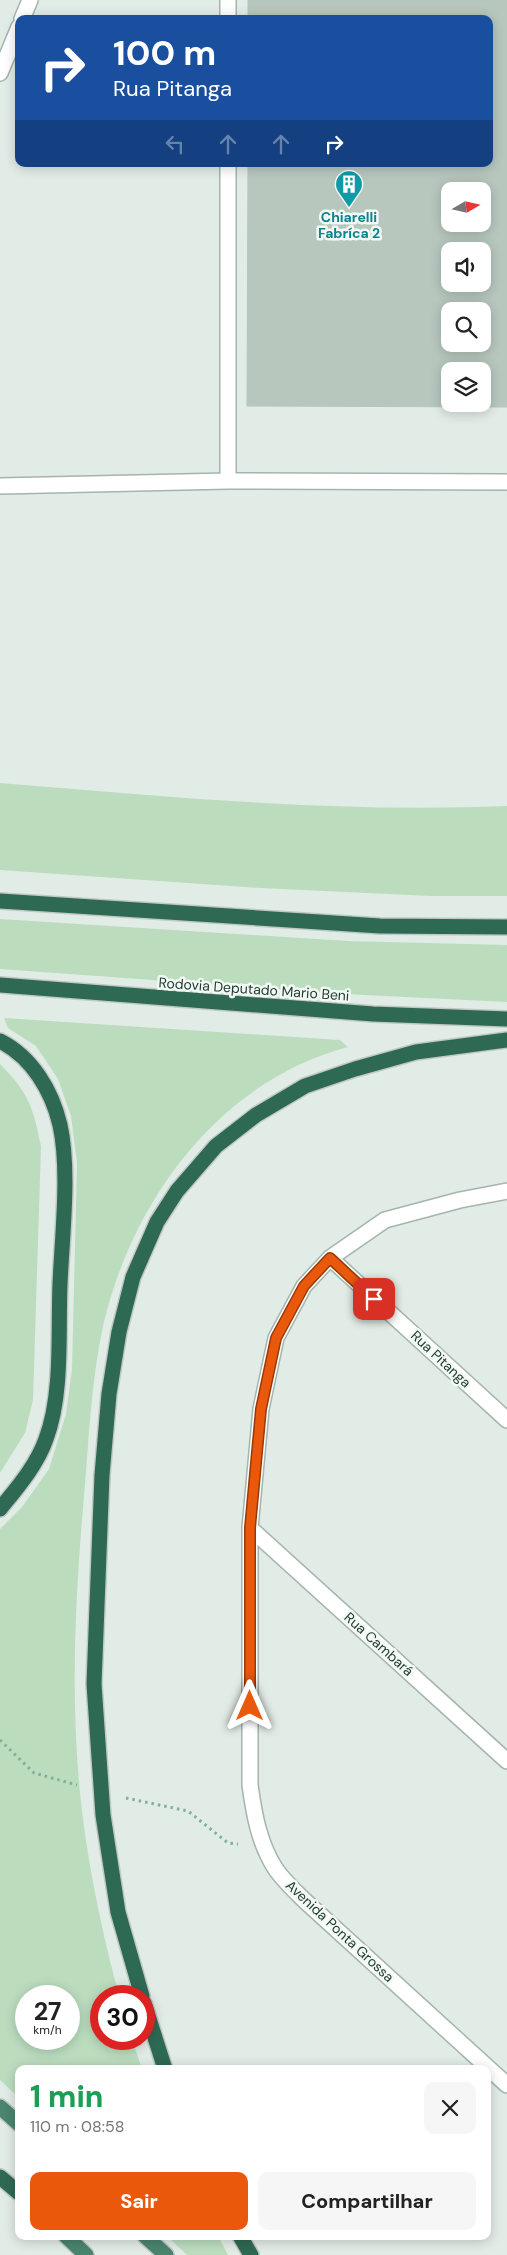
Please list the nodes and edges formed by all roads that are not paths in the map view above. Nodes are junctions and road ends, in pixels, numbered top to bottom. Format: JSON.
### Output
{"nodes":[{"id":1,"x":30,"y":0,"type":"edge"},
{"id":2,"x":228,"y":0,"type":"edge"},
{"id":3,"x":24,"y":15,"type":"edge"},
{"id":4,"x":228,"y":15,"type":"edge"},
{"id":5,"x":15,"y":36,"type":"edge"},
{"id":6,"x":1,"y":69,"type":"edge"},
{"id":7,"x":228,"y":167,"type":"edge"},
{"id":8,"x":228,"y":481,"type":"junction"},
{"id":9,"x":507,"y":482,"type":"edge"},
{"id":10,"x":0,"y":486,"type":"edge"},
{"id":11,"x":0,"y":901,"type":"edge"},
{"id":12,"x":507,"y":927,"type":"edge"},
{"id":13,"x":0,"y":986,"type":"edge"},
{"id":14,"x":507,"y":1019,"type":"edge"},
{"id":15,"x":507,"y":1040,"type":"edge"},
{"id":16,"x":0,"y":1041,"type":"edge"},
{"id":17,"x":507,"y":1191,"type":"edge"},
{"id":18,"x":330,"y":1258,"type":"junction"},
{"id":19,"x":507,"y":1420,"type":"edge"},
{"id":20,"x":0,"y":1509,"type":"edge"},
{"id":21,"x":250,"y":1528,"type":"junction"},
{"id":22,"x":507,"y":1761,"type":"edge"},
{"id":23,"x":139,"y":1985,"type":"edge"},
{"id":24,"x":155,"y":2039,"type":"edge"},
{"id":25,"x":163,"y":2065,"type":"edge"},
{"id":26,"x":485,"y":2065,"type":"edge"},
{"id":27,"x":491,"y":2070,"type":"edge"},
{"id":28,"x":507,"y":2085,"type":"edge"},
{"id":29,"x":0,"y":2107,"type":"edge"},
{"id":30,"x":15,"y":2120,"type":"edge"},
{"id":31,"x":0,"y":2170,"type":"edge"},
{"id":32,"x":0,"y":2177,"type":"edge"},
{"id":33,"x":15,"y":2187,"type":"edge"},
{"id":34,"x":15,"y":2189,"type":"edge"},
{"id":35,"x":70,"y":2240,"type":"edge"},
{"id":36,"x":149,"y":2240,"type":"edge"},
{"id":37,"x":242,"y":2240,"type":"edge"},
{"id":38,"x":86,"y":2255,"type":"edge"},
{"id":39,"x":166,"y":2255,"type":"edge"},
{"id":40,"x":251,"y":2255,"type":"edge"}],
"edges":[{"from":1,"to":3,"type":"street"},
{"from":2,"to":4,"type":"street"},
{"from":5,"to":6,"type":"street"},
{"from":7,"to":8,"type":"street"},
{"from":8,"to":9,"type":"street"},
{"from":8,"to":10,"type":"street"},
{"from":11,"to":12,"type":"highway"},
{"from":13,"to":14,"type":"highway","name":"Rodovia Deputado Mario Beni"},
{"from":15,"to":23,"type":"highway"},
{"from":16,"to":20,"type":"highway"},
{"from":17,"to":18,"type":"street","name":"Avenida Ponta Grossa"},
{"from":18,"to":19,"type":"street","name":"Rua Pitanga"},
{"from":18,"to":21,"type":"street","name":"Avenida Ponta Grossa"},
{"from":21,"to":22,"type":"street","name":"Rua Cambará"},
{"from":21,"to":26,"type":"street","name":"Avenida Ponta Grossa"},
{"from":24,"to":25,"type":"highway"},
{"from":27,"to":28,"type":"street","name":"Avenida Ponta Grossa"},
{"from":29,"to":30,"type":"highway"},
{"from":31,"to":33,"type":"highway"},
{"from":32,"to":34,"type":"highway"},
{"from":35,"to":38,"type":"highway"},
{"from":36,"to":39,"type":"highway"},
{"from":37,"to":40,"type":"highway"}]}
